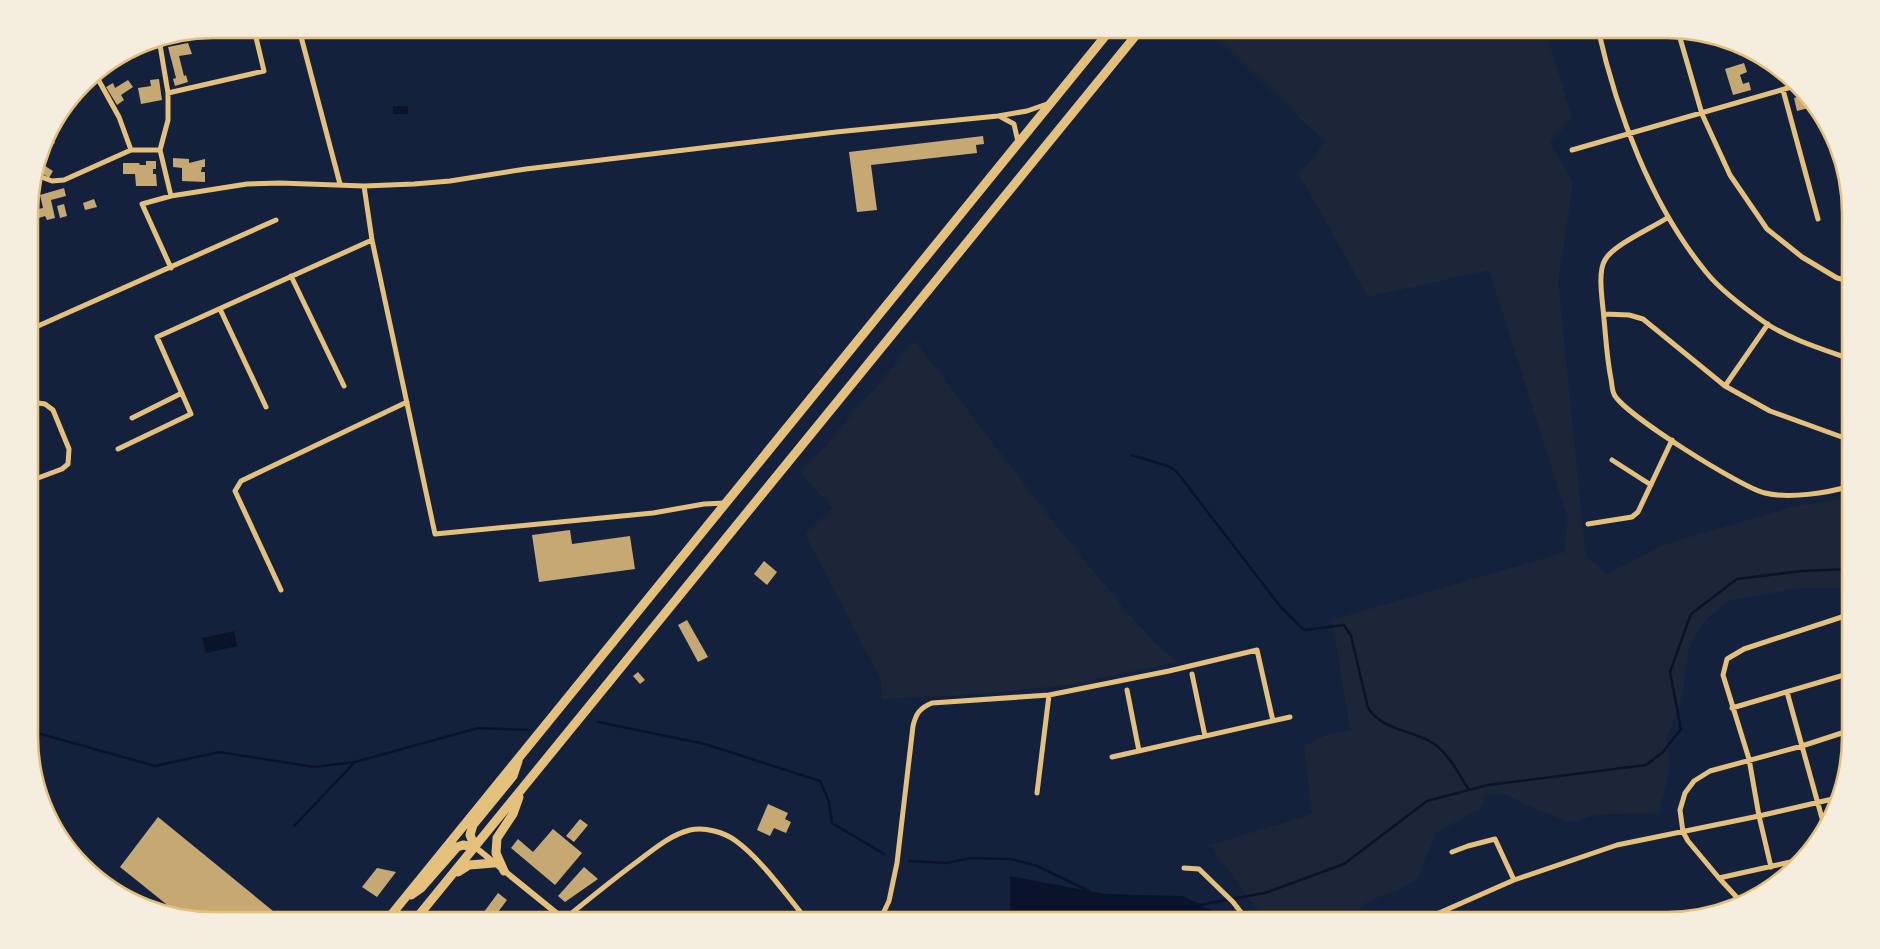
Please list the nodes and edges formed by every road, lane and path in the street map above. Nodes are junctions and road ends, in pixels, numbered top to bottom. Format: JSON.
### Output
{"nodes":[{"id":1,"x":256,"y":38,"type":"edge"},
{"id":2,"x":301,"y":38,"type":"edge"},
{"id":3,"x":1104,"y":38,"type":"edge"},
{"id":4,"x":1134,"y":38,"type":"edge"},
{"id":5,"x":1600,"y":38,"type":"edge"},
{"id":6,"x":1680,"y":39,"type":"edge"},
{"id":7,"x":160,"y":46,"type":"edge"},
{"id":8,"x":98,"y":80,"type":"edge"},
{"id":9,"x":1790,"y":88,"type":"edge"},
{"id":10,"x":1783,"y":90,"type":"junction"},
{"id":11,"x":168,"y":93,"type":"junction"},
{"id":12,"x":1054,"y":100,"type":"junction"},
{"id":13,"x":1702,"y":114,"type":"junction"},
{"id":14,"x":998,"y":116,"type":"junction"},
{"id":15,"x":1629,"y":133,"type":"junction"},
{"id":16,"x":1018,"y":143,"type":"junction"},
{"id":17,"x":131,"y":150,"type":"junction"},
{"id":18,"x":160,"y":150,"type":"junction"},
{"id":19,"x":1572,"y":150,"type":"dead end"},
{"id":20,"x":41,"y":177,"type":"edge"},
{"id":21,"x":340,"y":184,"type":"junction"},
{"id":22,"x":364,"y":186,"type":"junction"},
{"id":23,"x":171,"y":196,"type":"junction"},
{"id":24,"x":1667,"y":218,"type":"junction"},
{"id":25,"x":1818,"y":219,"type":"dead end"},
{"id":26,"x":276,"y":220,"type":"dead end"},
{"id":27,"x":372,"y":240,"type":"junction"},
{"id":28,"x":171,"y":268,"type":"junction"},
{"id":29,"x":291,"y":276,"type":"junction"},
{"id":30,"x":1842,"y":279,"type":"edge"},
{"id":31,"x":220,"y":309,"type":"junction"},
{"id":32,"x":1604,"y":314,"type":"junction"},
{"id":33,"x":1768,"y":324,"type":"junction"},
{"id":34,"x":38,"y":326,"type":"edge"},
{"id":35,"x":1842,"y":356,"type":"edge"},
{"id":36,"x":344,"y":386,"type":"dead end"},
{"id":37,"x":1725,"y":386,"type":"junction"},
{"id":38,"x":182,"y":394,"type":"junction"},
{"id":39,"x":407,"y":402,"type":"junction"},
{"id":40,"x":38,"y":403,"type":"edge"},
{"id":41,"x":266,"y":407,"type":"dead end"},
{"id":42,"x":132,"y":418,"type":"dead end"},
{"id":43,"x":1842,"y":437,"type":"edge"},
{"id":44,"x":1672,"y":440,"type":"junction"},
{"id":45,"x":118,"y":449,"type":"dead end"},
{"id":46,"x":1612,"y":460,"type":"dead end"},
{"id":47,"x":38,"y":478,"type":"edge"},
{"id":48,"x":1651,"y":485,"type":"junction"},
{"id":49,"x":1842,"y":489,"type":"edge"},
{"id":50,"x":725,"y":503,"type":"junction"},
{"id":51,"x":1588,"y":524,"type":"dead end"},
{"id":52,"x":281,"y":590,"type":"dead end"},
{"id":53,"x":1842,"y":617,"type":"edge"},
{"id":54,"x":1192,"y":674,"type":"dead end"},
{"id":55,"x":1842,"y":676,"type":"edge"},
{"id":56,"x":1127,"y":690,"type":"dead end"},
{"id":57,"x":1787,"y":692,"type":"junction"},
{"id":58,"x":1049,"y":695,"type":"junction"},
{"id":59,"x":1732,"y":708,"type":"junction"},
{"id":60,"x":1290,"y":717,"type":"dead end"},
{"id":61,"x":1273,"y":720,"type":"junction"},
{"id":62,"x":1842,"y":733,"type":"edge"},
{"id":63,"x":1205,"y":736,"type":"junction"},
{"id":64,"x":1802,"y":746,"type":"junction"},
{"id":65,"x":1139,"y":750,"type":"junction"},
{"id":66,"x":520,"y":756,"type":"junction"},
{"id":67,"x":1112,"y":757,"type":"dead end"},
{"id":68,"x":1749,"y":759,"type":"junction"},
{"id":69,"x":521,"y":790,"type":"junction"},
{"id":70,"x":1037,"y":793,"type":"dead end"},
{"id":71,"x":1831,"y":800,"type":"edge"},
{"id":72,"x":1818,"y":803,"type":"junction"},
{"id":73,"x":1759,"y":816,"type":"junction"},
{"id":74,"x":1822,"y":818,"type":"edge"},
{"id":75,"x":1683,"y":832,"type":"junction"},
{"id":76,"x":475,"y":847,"type":"junction"},
{"id":77,"x":1452,"y":852,"type":"dead end"},
{"id":78,"x":494,"y":863,"type":"junction"},
{"id":79,"x":1787,"y":864,"type":"edge"},
{"id":80,"x":1184,"y":868,"type":"dead end"},
{"id":81,"x":1772,"y":868,"type":"junction"},
{"id":82,"x":504,"y":871,"type":"junction"},
{"id":83,"x":450,"y":878,"type":"junction"},
{"id":84,"x":1719,"y":878,"type":"junction"},
{"id":85,"x":1514,"y":880,"type":"junction"},
{"id":86,"x":1736,"y":897,"type":"edge"},
{"id":87,"x":401,"y":903,"type":"junction"},
{"id":88,"x":1240,"y":911,"type":"edge"},
{"id":89,"x":1443,"y":911,"type":"edge"},
{"id":90,"x":394,"y":912,"type":"edge"},
{"id":91,"x":422,"y":912,"type":"edge"},
{"id":92,"x":554,"y":912,"type":"edge"},
{"id":93,"x":574,"y":912,"type":"edge"},
{"id":94,"x":800,"y":912,"type":"edge"},
{"id":95,"x":884,"y":912,"type":"edge"}],
"edges":[{"from":1,"to":11,"type":"street"},
{"from":2,"to":21,"type":"street"},
{"from":3,"to":12,"type":"highway"},
{"from":4,"to":69,"type":"highway"},
{"from":5,"to":15,"type":"street"},
{"from":6,"to":13,"type":"street"},
{"from":7,"to":11,"type":"street"},
{"from":8,"to":17,"type":"street"},
{"from":9,"to":10,"type":"street"},
{"from":10,"to":13,"type":"street"},
{"from":10,"to":25,"type":"street"},
{"from":11,"to":18,"type":"street"},
{"from":12,"to":14,"type":"street"},
{"from":12,"to":16,"type":"highway"},
{"from":13,"to":15,"type":"street"},
{"from":13,"to":30,"type":"street"},
{"from":14,"to":16,"type":"street"},
{"from":14,"to":22,"type":"street"},
{"from":15,"to":19,"type":"street"},
{"from":15,"to":24,"type":"street"},
{"from":16,"to":50,"type":"highway"},
{"from":17,"to":18,"type":"street"},
{"from":17,"to":20,"type":"street"},
{"from":18,"to":23,"type":"street"},
{"from":21,"to":22,"type":"street"},
{"from":21,"to":23,"type":"street"},
{"from":22,"to":27,"type":"street"},
{"from":23,"to":28,"type":"street"},
{"from":24,"to":32,"type":"street"},
{"from":24,"to":33,"type":"street"},
{"from":26,"to":28,"type":"street"},
{"from":27,"to":29,"type":"street"},
{"from":27,"to":39,"type":"street"},
{"from":28,"to":34,"type":"street"},
{"from":29,"to":31,"type":"street"},
{"from":29,"to":36,"type":"street"},
{"from":31,"to":38,"type":"street"},
{"from":31,"to":41,"type":"street"},
{"from":32,"to":37,"type":"street"},
{"from":32,"to":44,"type":"street"},
{"from":33,"to":35,"type":"street"},
{"from":33,"to":37,"type":"street"},
{"from":37,"to":43,"type":"street"},
{"from":38,"to":42,"type":"street"},
{"from":38,"to":45,"type":"street"},
{"from":39,"to":50,"type":"street"},
{"from":39,"to":52,"type":"street"},
{"from":40,"to":47,"type":"street"},
{"from":44,"to":48,"type":"street"},
{"from":44,"to":49,"type":"street"},
{"from":46,"to":48,"type":"street"},
{"from":48,"to":51,"type":"street"},
{"from":50,"to":66,"type":"highway"},
{"from":53,"to":59,"type":"street"},
{"from":54,"to":63,"type":"street"},
{"from":55,"to":57,"type":"street"},
{"from":56,"to":65,"type":"street"},
{"from":57,"to":59,"type":"street"},
{"from":57,"to":64,"type":"street"},
{"from":58,"to":61,"type":"street"},
{"from":58,"to":70,"type":"street"},
{"from":58,"to":95,"type":"street"},
{"from":59,"to":68,"type":"street"},
{"from":60,"to":61,"type":"street"},
{"from":61,"to":63,"type":"street"},
{"from":62,"to":64,"type":"street"},
{"from":63,"to":65,"type":"street"},
{"from":64,"to":68,"type":"street"},
{"from":64,"to":72,"type":"street"},
{"from":65,"to":67,"type":"street"},
{"from":66,"to":76,"type":"highway"},
{"from":66,"to":87,"type":"highway"},
{"from":68,"to":73,"type":"street"},
{"from":68,"to":75,"type":"street"},
{"from":69,"to":76,"type":"highway"},
{"from":69,"to":82,"type":"highway"},
{"from":71,"to":72,"type":"street"},
{"from":72,"to":73,"type":"street"},
{"from":72,"to":74,"type":"street"},
{"from":73,"to":75,"type":"street"},
{"from":73,"to":81,"type":"street"},
{"from":75,"to":84,"type":"street"},
{"from":75,"to":85,"type":"street"},
{"from":76,"to":78,"type":"street"},
{"from":76,"to":83,"type":"highway"},
{"from":76,"to":87,"type":"highway"},
{"from":77,"to":85,"type":"street"},
{"from":78,"to":82,"type":"street"},
{"from":78,"to":83,"type":"highway"},
{"from":79,"to":81,"type":"street"},
{"from":80,"to":88,"type":"street"},
{"from":81,"to":84,"type":"street"},
{"from":82,"to":92,"type":"street"},
{"from":83,"to":91,"type":"highway"},
{"from":84,"to":86,"type":"street"},
{"from":85,"to":89,"type":"street"},
{"from":87,"to":90,"type":"highway"},
{"from":93,"to":94,"type":"street"}]}
